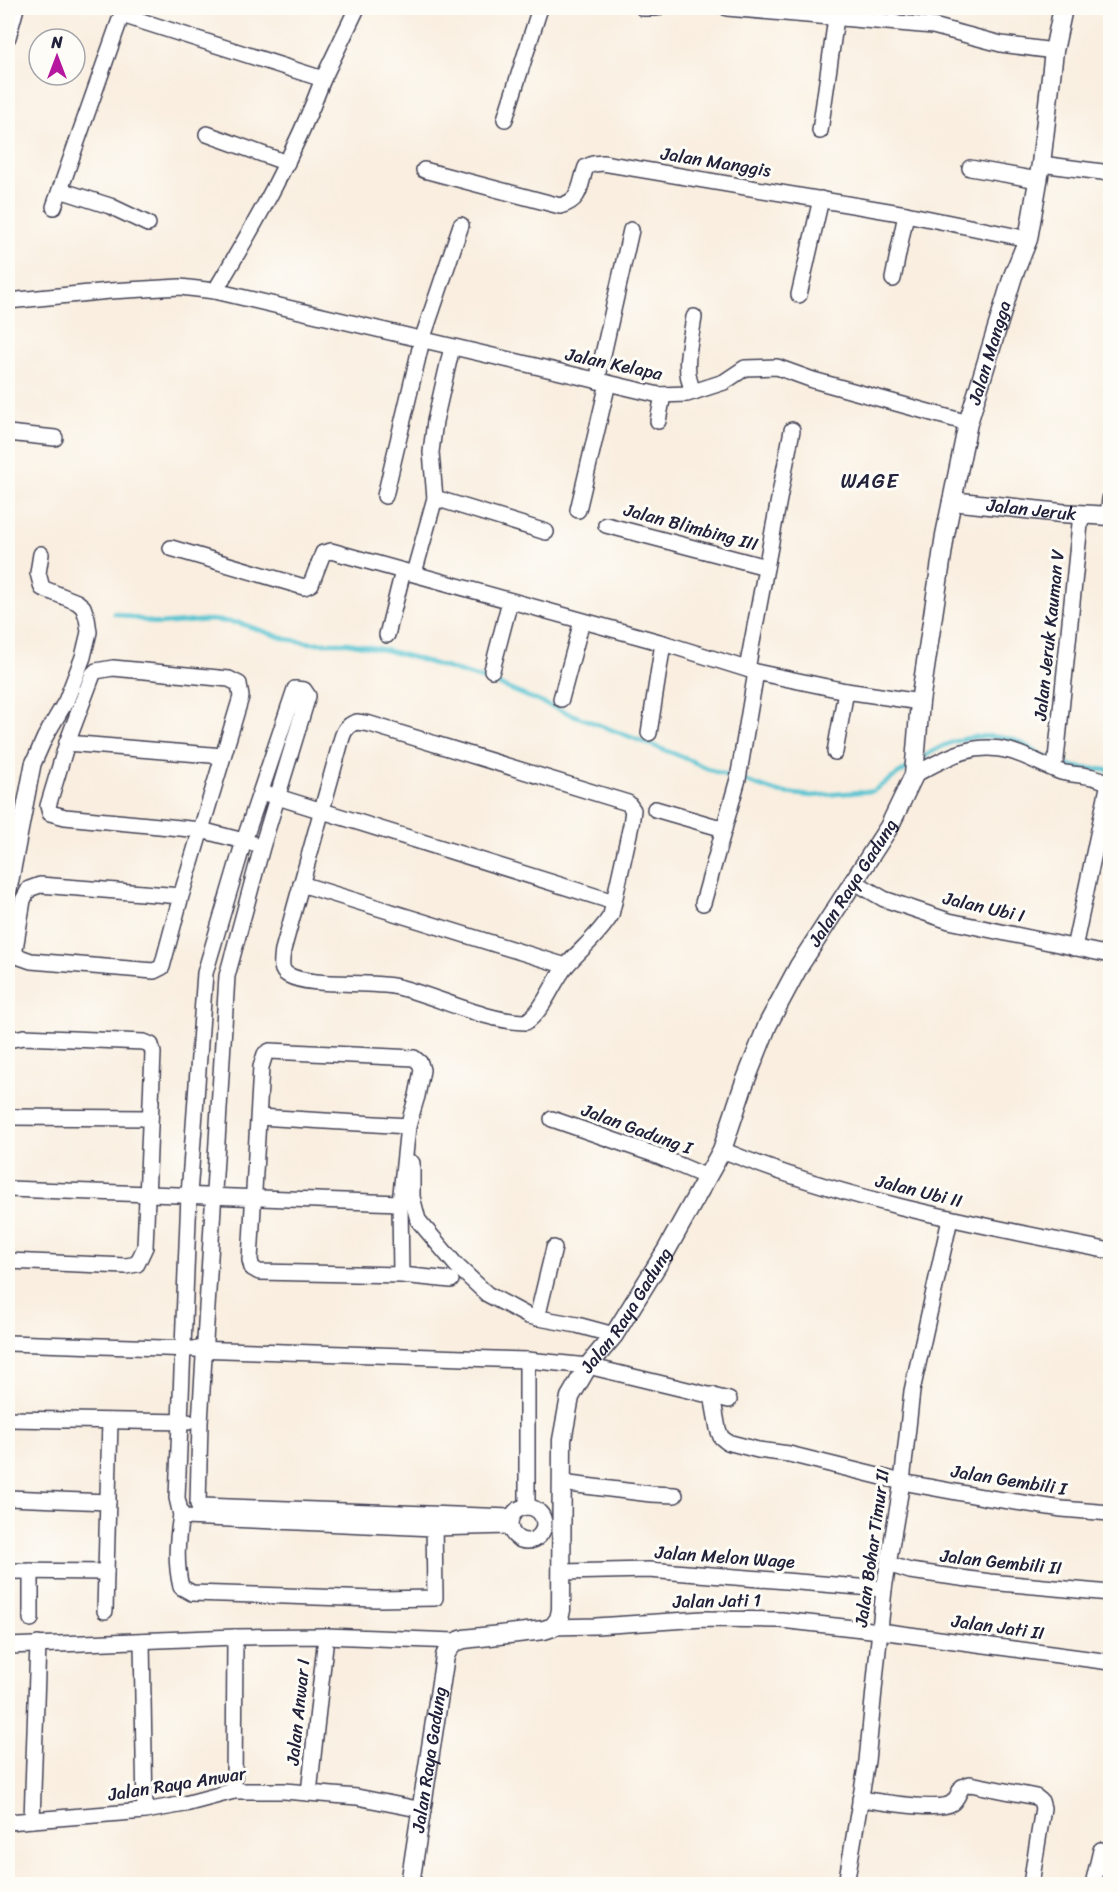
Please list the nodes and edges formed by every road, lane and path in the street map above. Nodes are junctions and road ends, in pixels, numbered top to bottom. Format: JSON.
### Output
{"nodes":[{"id":1,"x":16,"y":8,"type":"edge"},
{"id":2,"x":357,"y":8,"type":"edge"},
{"id":3,"x":540,"y":8,"type":"edge"},
{"id":4,"x":644,"y":8,"type":"edge"},
{"id":5,"x":657,"y":8,"type":"edge"},
{"id":6,"x":727,"y":8,"type":"edge"},
{"id":7,"x":1063,"y":8,"type":"edge"},
{"id":8,"x":123,"y":11,"type":"edge"},
{"id":9,"x":836,"y":18,"type":"junction"},
{"id":10,"x":8,"y":37,"type":"edge"},
{"id":11,"x":1054,"y":51,"type":"junction"},
{"id":12,"x":323,"y":79,"type":"junction"},
{"id":13,"x":505,"y":119,"type":"dead end"},
{"id":14,"x":820,"y":131,"type":"dead end"},
{"id":15,"x":207,"y":134,"type":"dead end"},
{"id":16,"x":287,"y":163,"type":"junction"},
{"id":17,"x":970,"y":168,"type":"dead end"},
{"id":18,"x":424,"y":170,"type":"dead end"},
{"id":19,"x":1040,"y":172,"type":"junction"},
{"id":20,"x":1110,"y":173,"type":"edge"},
{"id":21,"x":60,"y":190,"type":"junction"},
{"id":22,"x":821,"y":199,"type":"junction"},
{"id":23,"x":54,"y":207,"type":"dead end"},
{"id":24,"x":906,"y":214,"type":"junction"},
{"id":25,"x":148,"y":224,"type":"dead end"},
{"id":26,"x":461,"y":225,"type":"dead end"},
{"id":27,"x":631,"y":230,"type":"dead end"},
{"id":28,"x":1028,"y":239,"type":"junction"},
{"id":29,"x":893,"y":279,"type":"dead end"},
{"id":30,"x":215,"y":291,"type":"junction"},
{"id":31,"x":800,"y":295,"type":"dead end"},
{"id":32,"x":8,"y":302,"type":"edge"},
{"id":33,"x":694,"y":317,"type":"dead end"},
{"id":34,"x":422,"y":340,"type":"junction"},
{"id":35,"x":452,"y":347,"type":"junction"},
{"id":36,"x":603,"y":382,"type":"junction"},
{"id":37,"x":694,"y":392,"type":"junction"},
{"id":38,"x":663,"y":395,"type":"junction"},
{"id":39,"x":658,"y":421,"type":"dead end"},
{"id":40,"x":968,"y":423,"type":"junction"},
{"id":41,"x":792,"y":430,"type":"dead end"},
{"id":42,"x":8,"y":433,"type":"edge"},
{"id":43,"x":55,"y":438,"type":"dead end"},
{"id":44,"x":385,"y":496,"type":"dead end"},
{"id":45,"x":435,"y":498,"type":"junction"},
{"id":46,"x":952,"y":501,"type":"junction"},
{"id":47,"x":578,"y":510,"type":"dead end"},
{"id":48,"x":1110,"y":510,"type":"edge"},
{"id":49,"x":1081,"y":514,"type":"junction"},
{"id":50,"x":606,"y":525,"type":"dead end"},
{"id":51,"x":546,"y":532,"type":"dead end"},
{"id":52,"x":171,"y":548,"type":"dead end"},
{"id":53,"x":41,"y":554,"type":"dead end"},
{"id":54,"x":766,"y":567,"type":"junction"},
{"id":55,"x":409,"y":572,"type":"junction"},
{"id":56,"x":510,"y":601,"type":"junction"},
{"id":57,"x":582,"y":621,"type":"junction"},
{"id":58,"x":387,"y":635,"type":"dead end"},
{"id":59,"x":663,"y":644,"type":"junction"},
{"id":60,"x":492,"y":670,"type":"dead end"},
{"id":61,"x":752,"y":671,"type":"junction"},
{"id":62,"x":846,"y":691,"type":"junction"},
{"id":63,"x":561,"y":699,"type":"dead end"},
{"id":64,"x":920,"y":702,"type":"junction"},
{"id":65,"x":649,"y":733,"type":"dead end"},
{"id":66,"x":67,"y":743,"type":"junction"},
{"id":67,"x":835,"y":752,"type":"dead end"},
{"id":68,"x":223,"y":756,"type":"junction"},
{"id":69,"x":1056,"y":759,"type":"dead end"},
{"id":70,"x":915,"y":769,"type":"junction"},
{"id":71,"x":260,"y":792,"type":"junction"},
{"id":72,"x":277,"y":797,"type":"junction"},
{"id":73,"x":655,"y":810,"type":"dead end"},
{"id":74,"x":321,"y":811,"type":"junction"},
{"id":75,"x":724,"y":829,"type":"junction"},
{"id":76,"x":201,"y":830,"type":"junction"},
{"id":77,"x":244,"y":841,"type":"junction"},
{"id":78,"x":262,"y":847,"type":"junction"},
{"id":79,"x":853,"y":882,"type":"junction"},
{"id":80,"x":301,"y":884,"type":"junction"},
{"id":81,"x":8,"y":895,"type":"edge"},
{"id":82,"x":180,"y":896,"type":"junction"},
{"id":83,"x":614,"y":902,"type":"junction"},
{"id":84,"x":703,"y":903,"type":"dead end"},
{"id":85,"x":1074,"y":948,"type":"junction"},
{"id":86,"x":1110,"y":955,"type":"edge"},
{"id":87,"x":566,"y":966,"type":"junction"},
{"id":88,"x":205,"y":973,"type":"junction"},
{"id":89,"x":227,"y":976,"type":"junction"},
{"id":90,"x":8,"y":1040,"type":"edge"},
{"id":91,"x":198,"y":1084,"type":"junction"},
{"id":92,"x":221,"y":1084,"type":"junction"},
{"id":93,"x":8,"y":1117,"type":"edge"},
{"id":94,"x":259,"y":1117,"type":"junction"},
{"id":95,"x":150,"y":1118,"type":"junction"},
{"id":96,"x":552,"y":1119,"type":"dead end"},
{"id":97,"x":408,"y":1126,"type":"junction"},
{"id":98,"x":412,"y":1150,"type":"dead end"},
{"id":99,"x":722,"y":1150,"type":"junction"},
{"id":100,"x":707,"y":1177,"type":"junction"},
{"id":101,"x":8,"y":1189,"type":"edge"},
{"id":102,"x":146,"y":1194,"type":"junction"},
{"id":103,"x":189,"y":1195,"type":"junction"},
{"id":104,"x":215,"y":1196,"type":"junction"},
{"id":105,"x":254,"y":1198,"type":"junction"},
{"id":106,"x":400,"y":1203,"type":"junction"},
{"id":107,"x":950,"y":1220,"type":"junction"},
{"id":108,"x":554,"y":1248,"type":"dead end"},
{"id":109,"x":1110,"y":1251,"type":"edge"},
{"id":110,"x":8,"y":1261,"type":"edge"},
{"id":111,"x":401,"y":1275,"type":"junction"},
{"id":112,"x":452,"y":1280,"type":"dead end"},
{"id":113,"x":537,"y":1318,"type":"junction"},
{"id":114,"x":614,"y":1335,"type":"junction"},
{"id":115,"x":8,"y":1343,"type":"edge"},
{"id":116,"x":184,"y":1348,"type":"junction"},
{"id":117,"x":206,"y":1349,"type":"junction"},
{"id":118,"x":527,"y":1360,"type":"junction"},
{"id":119,"x":588,"y":1366,"type":"junction"},
{"id":120,"x":711,"y":1395,"type":"junction"},
{"id":121,"x":729,"y":1400,"type":"dead end"},
{"id":122,"x":8,"y":1419,"type":"edge"},
{"id":123,"x":110,"y":1421,"type":"junction"},
{"id":124,"x":180,"y":1422,"type":"junction"},
{"id":125,"x":200,"y":1423,"type":"junction"},
{"id":126,"x":902,"y":1482,"type":"junction"},
{"id":127,"x":561,"y":1484,"type":"junction"},
{"id":128,"x":675,"y":1495,"type":"dead end"},
{"id":129,"x":8,"y":1498,"type":"edge"},
{"id":130,"x":108,"y":1502,"type":"junction"},
{"id":131,"x":527,"y":1507,"type":"junction"},
{"id":132,"x":1110,"y":1513,"type":"edge"},
{"id":133,"x":181,"y":1515,"type":"junction"},
{"id":134,"x":311,"y":1516,"type":"junction"},
{"id":135,"x":434,"y":1522,"type":"junction"},
{"id":136,"x":510,"y":1522,"type":"junction"},
{"id":137,"x":553,"y":1522,"type":"junction"},
{"id":138,"x":888,"y":1564,"type":"junction"},
{"id":139,"x":8,"y":1570,"type":"edge"},
{"id":140,"x":31,"y":1571,"type":"junction"},
{"id":141,"x":106,"y":1572,"type":"junction"},
{"id":142,"x":562,"y":1572,"type":"junction"},
{"id":143,"x":884,"y":1589,"type":"junction"},
{"id":144,"x":1110,"y":1593,"type":"edge"},
{"id":145,"x":105,"y":1611,"type":"dead end"},
{"id":146,"x":31,"y":1619,"type":"dead end"},
{"id":147,"x":553,"y":1627,"type":"junction"},
{"id":148,"x":880,"y":1631,"type":"junction"},
{"id":149,"x":326,"y":1636,"type":"junction"},
{"id":150,"x":235,"y":1637,"type":"junction"},
{"id":151,"x":141,"y":1641,"type":"junction"},
{"id":152,"x":455,"y":1641,"type":"junction"},
{"id":153,"x":38,"y":1644,"type":"junction"},
{"id":154,"x":8,"y":1646,"type":"edge"},
{"id":155,"x":1110,"y":1662,"type":"edge"},
{"id":156,"x":234,"y":1791,"type":"junction"},
{"id":157,"x":309,"y":1793,"type":"junction"},
{"id":158,"x":860,"y":1799,"type":"junction"},
{"id":159,"x":423,"y":1810,"type":"junction"},
{"id":160,"x":145,"y":1811,"type":"junction"},
{"id":161,"x":32,"y":1820,"type":"junction"},
{"id":162,"x":8,"y":1822,"type":"edge"},
{"id":163,"x":1101,"y":1850,"type":"dead end"},
{"id":164,"x":410,"y":1884,"type":"edge"},
{"id":165,"x":846,"y":1884,"type":"edge"},
{"id":166,"x":1031,"y":1884,"type":"edge"},
{"id":167,"x":1093,"y":1884,"type":"edge"}],
"edges":[{"from":1,"to":10,"type":"street"},
{"from":2,"to":12,"type":"street"},
{"from":3,"to":13,"type":"street"},
{"from":4,"to":5,"type":"street"},
{"from":6,"to":9,"type":"street"},
{"from":7,"to":11,"type":"street","name":"Jalan Mangga"},
{"from":8,"to":12,"type":"street"},
{"from":8,"to":21,"type":"street"},
{"from":9,"to":11,"type":"street"},
{"from":9,"to":14,"type":"street"},
{"from":11,"to":19,"type":"street","name":"Jalan Mangga"},
{"from":12,"to":16,"type":"street"},
{"from":15,"to":16,"type":"street"},
{"from":16,"to":30,"type":"street"},
{"from":17,"to":19,"type":"street"},
{"from":18,"to":22,"type":"street","name":"Jalan Manggis"},
{"from":19,"to":20,"type":"street"},
{"from":19,"to":28,"type":"street","name":"Jalan Mangga"},
{"from":21,"to":23,"type":"street"},
{"from":21,"to":25,"type":"street"},
{"from":22,"to":24,"type":"street","name":"Jalan Manggis"},
{"from":22,"to":31,"type":"street"},
{"from":24,"to":28,"type":"street","name":"Jalan Manggis"},
{"from":24,"to":29,"type":"street"},
{"from":26,"to":34,"type":"street"},
{"from":27,"to":36,"type":"street"},
{"from":28,"to":40,"type":"street","name":"Jalan Mangga"},
{"from":30,"to":32,"type":"street","name":"Jalan Kelapa"},
{"from":30,"to":34,"type":"street","name":"Jalan Kelapa"},
{"from":33,"to":37,"type":"street"},
{"from":34,"to":35,"type":"street","name":"Jalan Kelapa"},
{"from":34,"to":44,"type":"street"},
{"from":35,"to":36,"type":"street","name":"Jalan Kelapa"},
{"from":35,"to":45,"type":"street"},
{"from":36,"to":38,"type":"street","name":"Jalan Kelapa"},
{"from":36,"to":47,"type":"street"},
{"from":37,"to":38,"type":"street","name":"Jalan Kelapa"},
{"from":37,"to":40,"type":"street","name":"Jalan Kelapa"},
{"from":38,"to":39,"type":"street"},
{"from":40,"to":46,"type":"street","name":"Jalan Mangga"},
{"from":41,"to":54,"type":"street"},
{"from":42,"to":43,"type":"street"},
{"from":45,"to":51,"type":"street"},
{"from":45,"to":55,"type":"street"},
{"from":46,"to":49,"type":"street","name":"Jalan Jeruk"},
{"from":46,"to":64,"type":"street","name":"Jalan Mangga"},
{"from":48,"to":49,"type":"street","name":"Jalan Jeruk"},
{"from":49,"to":69,"type":"street","name":"Jalan Jeruk Kauman V"},
{"from":50,"to":54,"type":"street","name":"Jalan Blimbing III"},
{"from":52,"to":55,"type":"street"},
{"from":53,"to":81,"type":"street"},
{"from":54,"to":61,"type":"street"},
{"from":55,"to":56,"type":"street"},
{"from":55,"to":58,"type":"street"},
{"from":56,"to":57,"type":"street"},
{"from":56,"to":60,"type":"street"},
{"from":57,"to":59,"type":"street"},
{"from":57,"to":63,"type":"street"},
{"from":59,"to":61,"type":"street"},
{"from":59,"to":65,"type":"street"},
{"from":61,"to":62,"type":"street"},
{"from":61,"to":75,"type":"street"},
{"from":62,"to":64,"type":"street"},
{"from":62,"to":67,"type":"street"},
{"from":64,"to":70,"type":"street","name":"Jalan Raya Gadung"},
{"from":66,"to":68,"type":"street"},
{"from":66,"to":68,"type":"street"},
{"from":66,"to":76,"type":"street"},
{"from":68,"to":76,"type":"street"},
{"from":70,"to":79,"type":"street","name":"Jalan Raya Gadung"},
{"from":70,"to":85,"type":"street"},
{"from":71,"to":72,"type":"street"},
{"from":71,"to":72,"type":"street"},
{"from":71,"to":77,"type":"street"},
{"from":72,"to":74,"type":"street"},
{"from":72,"to":78,"type":"street"},
{"from":73,"to":75,"type":"street"},
{"from":74,"to":80,"type":"street"},
{"from":74,"to":83,"type":"street"},
{"from":74,"to":83,"type":"street"},
{"from":75,"to":84,"type":"street"},
{"from":76,"to":77,"type":"street"},
{"from":76,"to":82,"type":"street"},
{"from":77,"to":78,"type":"street"},
{"from":77,"to":88,"type":"street"},
{"from":78,"to":89,"type":"street"},
{"from":79,"to":85,"type":"street","name":"Jalan Ubi I"},
{"from":79,"to":99,"type":"street","name":"Jalan Raya Gadung"},
{"from":80,"to":87,"type":"street"},
{"from":80,"to":87,"type":"street"},
{"from":82,"to":82,"type":"street"},
{"from":83,"to":87,"type":"street"},
{"from":85,"to":86,"type":"street","name":"Jalan Ubi I"},
{"from":88,"to":89,"type":"street"},
{"from":88,"to":91,"type":"street"},
{"from":89,"to":92,"type":"street"},
{"from":90,"to":95,"type":"street"},
{"from":91,"to":92,"type":"street"},
{"from":91,"to":103,"type":"street"},
{"from":92,"to":104,"type":"street"},
{"from":93,"to":95,"type":"street"},
{"from":94,"to":97,"type":"street"},
{"from":94,"to":97,"type":"street"},
{"from":94,"to":105,"type":"street"},
{"from":95,"to":102,"type":"street"},
{"from":96,"to":100,"type":"street","name":"Jalan Gadung I"},
{"from":97,"to":106,"type":"street"},
{"from":98,"to":113,"type":"street"},
{"from":99,"to":100,"type":"street","name":"Jalan Raya Gadung"},
{"from":99,"to":107,"type":"street","name":"Jalan Ubi II"},
{"from":100,"to":114,"type":"street","name":"Jalan Raya Gadung"},
{"from":101,"to":102,"type":"street"},
{"from":102,"to":103,"type":"street"},
{"from":102,"to":110,"type":"street"},
{"from":103,"to":104,"type":"street"},
{"from":103,"to":116,"type":"street"},
{"from":104,"to":105,"type":"street"},
{"from":104,"to":117,"type":"street"},
{"from":105,"to":106,"type":"street"},
{"from":105,"to":111,"type":"street"},
{"from":106,"to":111,"type":"street"},
{"from":107,"to":109,"type":"street","name":"Jalan Ubi II"},
{"from":107,"to":126,"type":"street","name":"Jalan Bohar Timur II"},
{"from":108,"to":113,"type":"street"},
{"from":111,"to":112,"type":"street"},
{"from":113,"to":114,"type":"street"},
{"from":114,"to":119,"type":"street","name":"Jalan Raya Gadung"},
{"from":115,"to":116,"type":"street"},
{"from":116,"to":117,"type":"street"},
{"from":116,"to":124,"type":"street"},
{"from":117,"to":118,"type":"street"},
{"from":117,"to":125,"type":"street"},
{"from":118,"to":119,"type":"street"},
{"from":118,"to":131,"type":"street"},
{"from":119,"to":120,"type":"street"},
{"from":119,"to":127,"type":"street","name":"Jalan Raya Gadung"},
{"from":120,"to":121,"type":"street"},
{"from":120,"to":126,"type":"street","name":"Jalan Gembili I"},
{"from":122,"to":123,"type":"street"},
{"from":123,"to":124,"type":"street"},
{"from":123,"to":130,"type":"street"},
{"from":124,"to":125,"type":"street"},
{"from":124,"to":133,"type":"street"},
{"from":125,"to":134,"type":"street"},
{"from":126,"to":132,"type":"street","name":"Jalan Gembili I"},
{"from":126,"to":138,"type":"street","name":"Jalan Bohar Timur II"},
{"from":127,"to":128,"type":"street"},
{"from":127,"to":137,"type":"street","name":"Jalan Raya Gadung"},
{"from":129,"to":130,"type":"street"},
{"from":130,"to":141,"type":"street"},
{"from":131,"to":136,"type":"street"},
{"from":131,"to":137,"type":"street"},
{"from":133,"to":134,"type":"street"},
{"from":133,"to":135,"type":"street"},
{"from":134,"to":135,"type":"street"},
{"from":135,"to":136,"type":"street"},
{"from":136,"to":137,"type":"street"},
{"from":137,"to":142,"type":"street","name":"Jalan Raya Gadung"},
{"from":138,"to":143,"type":"street","name":"Jalan Bohar Timur II"},
{"from":138,"to":144,"type":"street","name":"Jalan Gembili II"},
{"from":139,"to":140,"type":"street"},
{"from":140,"to":141,"type":"street"},
{"from":140,"to":146,"type":"street"},
{"from":141,"to":145,"type":"street"},
{"from":142,"to":143,"type":"street","name":"Jalan Melon Wage"},
{"from":142,"to":147,"type":"street","name":"Jalan Raya Gadung"},
{"from":143,"to":148,"type":"street","name":"Jalan Bohar Timur II"},
{"from":147,"to":148,"type":"street","name":"Jalan Jati 1"},
{"from":147,"to":152,"type":"street"},
{"from":148,"to":155,"type":"street","name":"Jalan Jati II"},
{"from":148,"to":158,"type":"street","name":"Jalan Bohar Timur II"},
{"from":149,"to":150,"type":"street"},
{"from":149,"to":152,"type":"street"},
{"from":149,"to":157,"type":"street","name":"Jalan Anwar I"},
{"from":150,"to":151,"type":"street"},
{"from":150,"to":156,"type":"street"},
{"from":151,"to":153,"type":"street"},
{"from":151,"to":160,"type":"street"},
{"from":152,"to":159,"type":"street","name":"Jalan Raya Gadung"},
{"from":153,"to":154,"type":"street"},
{"from":153,"to":161,"type":"street"},
{"from":156,"to":157,"type":"street","name":"Jalan Raya Anwar"},
{"from":156,"to":160,"type":"street","name":"Jalan Raya Anwar"},
{"from":157,"to":159,"type":"street","name":"Jalan Raya Anwar"},
{"from":158,"to":165,"type":"street","name":"Jalan Bohar Timur II"},
{"from":158,"to":166,"type":"street"},
{"from":159,"to":164,"type":"street","name":"Jalan Raya Gadung"},
{"from":160,"to":161,"type":"street","name":"Jalan Raya Anwar"},
{"from":161,"to":162,"type":"street","name":"Jalan Raya Anwar"},
{"from":163,"to":167,"type":"street"}]}
